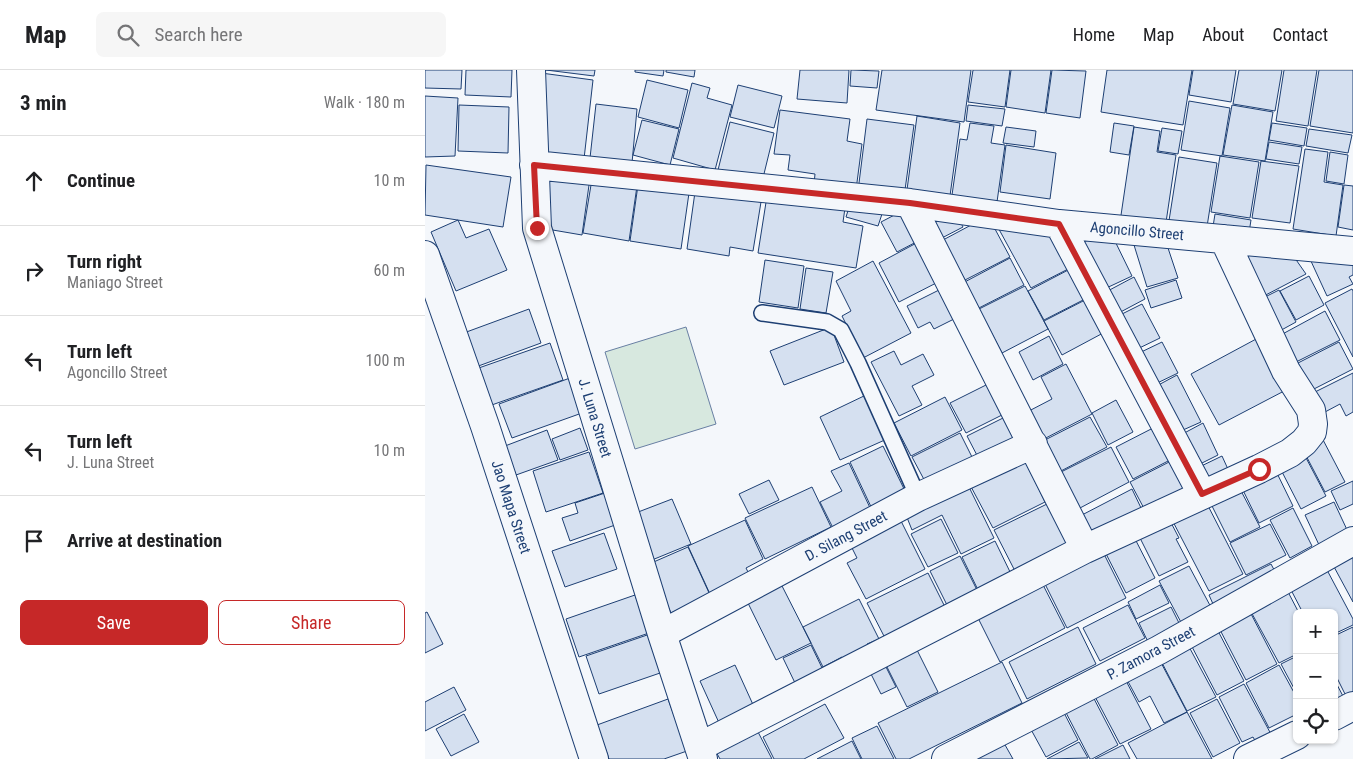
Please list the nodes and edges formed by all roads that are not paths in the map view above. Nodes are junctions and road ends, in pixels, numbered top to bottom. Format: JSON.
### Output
{"nodes":[{"id":1,"x":531,"y":70,"type":"edge"},
{"id":2,"x":534,"y":165,"type":"junction"},
{"id":3,"x":910,"y":203,"type":"junction"},
{"id":4,"x":1059,"y":224,"type":"junction"},
{"id":5,"x":1224,"y":239,"type":"junction"},
{"id":6,"x":1353,"y":251,"type":"edge"},
{"id":7,"x":425,"y":255,"type":"edge"},
{"id":8,"x":763,"y":313,"type":"dead end"},
{"id":9,"x":1033,"y":444,"type":"junction"},
{"id":10,"x":1202,"y":494,"type":"junction"},
{"id":11,"x":918,"y":497,"type":"junction"},
{"id":12,"x":1353,"y":541,"type":"edge"},
{"id":13,"x":1085,"y":549,"type":"junction"},
{"id":14,"x":662,"y":634,"type":"junction"},
{"id":15,"x":1353,"y":706,"type":"edge"},
{"id":16,"x":1338,"y":714,"type":"edge"},
{"id":17,"x":1293,"y":737,"type":"edge"},
{"id":18,"x":701,"y":753,"type":"edge"},
{"id":19,"x":594,"y":759,"type":"edge"},
{"id":20,"x":946,"y":759,"type":"edge"},
{"id":21,"x":1249,"y":759,"type":"edge"}],
"edges":[{"from":1,"to":2,"type":"street","name":"J. Luna Street"},
{"from":2,"to":3,"type":"street","name":"Agoncillo Street"},
{"from":2,"to":14,"type":"street","name":"J. Luna Street"},
{"from":3,"to":4,"type":"street","name":"Agoncillo Street"},
{"from":3,"to":9,"type":"street"},
{"from":4,"to":5,"type":"street","name":"Agoncillo Street"},
{"from":4,"to":10,"type":"street"},
{"from":5,"to":6,"type":"street","name":"Agoncillo Street"},
{"from":5,"to":10,"type":"street"},
{"from":7,"to":19,"type":"street","name":"Jao Mapa Street"},
{"from":8,"to":11,"type":"lane"},
{"from":9,"to":11,"type":"street","name":"D. Silang Street"},
{"from":9,"to":13,"type":"street"},
{"from":10,"to":13,"type":"street"},
{"from":11,"to":14,"type":"street","name":"D. Silang Street"},
{"from":12,"to":20,"type":"street","name":"P. Zamora Street"},
{"from":13,"to":18,"type":"street"},
{"from":14,"to":18,"type":"street","name":"J. Luna Street"},
{"from":15,"to":16,"type":"street"},
{"from":17,"to":21,"type":"street"}]}
